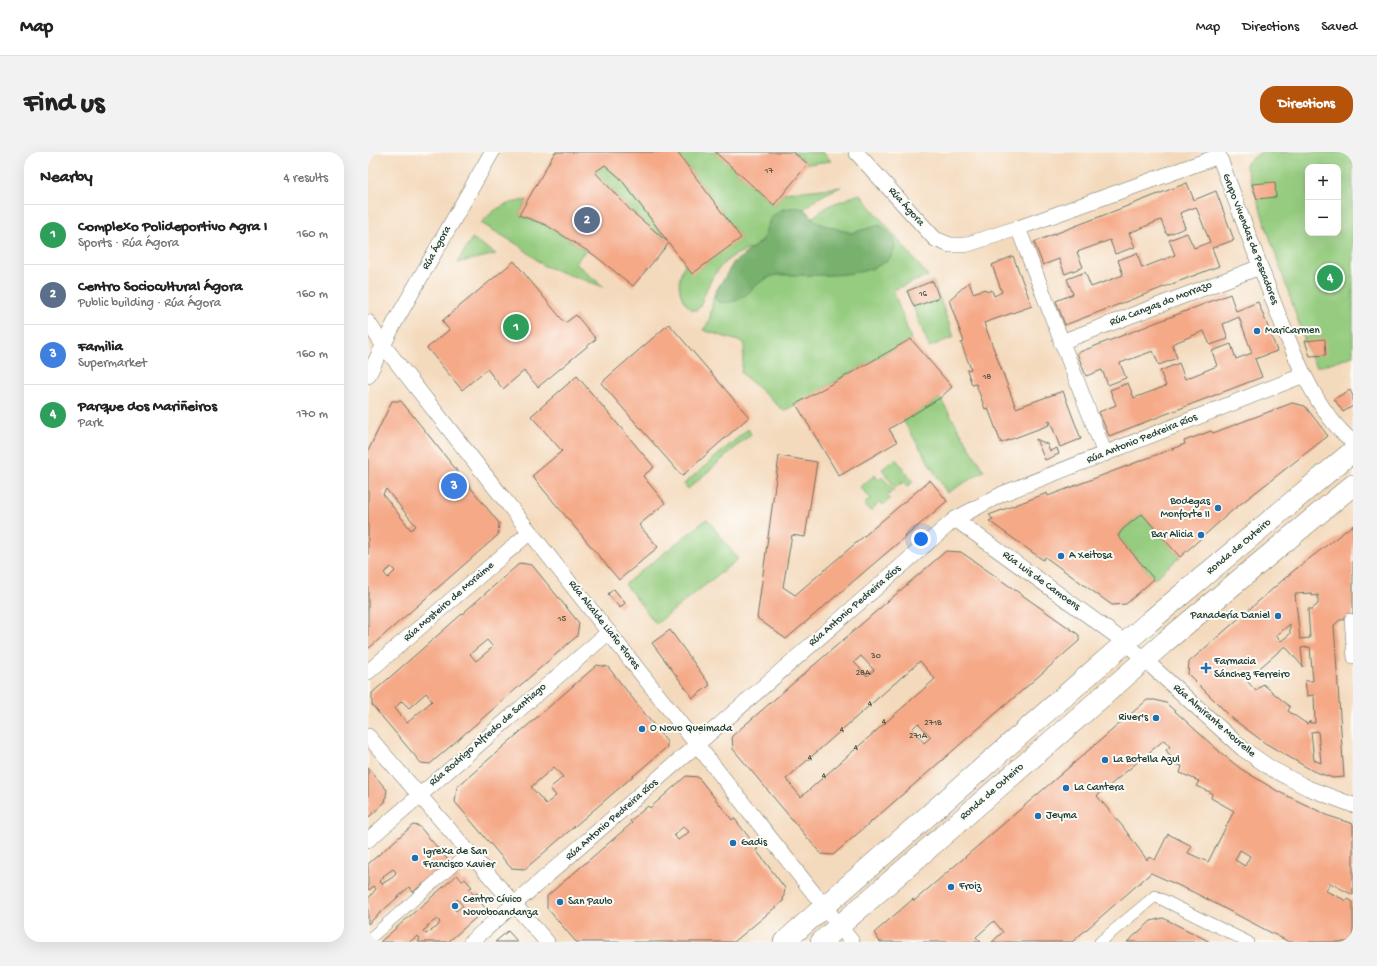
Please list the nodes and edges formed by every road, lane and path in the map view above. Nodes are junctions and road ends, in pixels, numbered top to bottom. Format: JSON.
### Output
{"nodes":[{"id":1,"x":492,"y":152,"type":"edge"},
{"id":2,"x":856,"y":152,"type":"edge"},
{"id":3,"x":1018,"y":228,"type":"junction"},
{"id":4,"x":965,"y":245,"type":"joint"},
{"id":5,"x":1260,"y":267,"type":"junction"},
{"id":6,"x":368,"y":322,"type":"edge"},
{"id":7,"x":1061,"y":342,"type":"junction"},
{"id":8,"x":383,"y":345,"type":"junction"},
{"id":9,"x":1304,"y":375,"type":"junction"},
{"id":10,"x":368,"y":376,"type":"edge"},
{"id":11,"x":1353,"y":442,"type":"edge"},
{"id":12,"x":1353,"y":451,"type":"edge"},
{"id":13,"x":1105,"y":454,"type":"junction"},
{"id":14,"x":1353,"y":486,"type":"edge"},
{"id":15,"x":955,"y":519,"type":"junction"},
{"id":16,"x":530,"y":532,"type":"junction"},
{"id":17,"x":1350,"y":619,"type":"dead end"},
{"id":18,"x":609,"y":632,"type":"junction"},
{"id":19,"x":1126,"y":643,"type":"junction"},
{"id":20,"x":1353,"y":658,"type":"edge"},
{"id":21,"x":1145,"y":659,"type":"junction"},
{"id":22,"x":368,"y":672,"type":"edge"},
{"id":23,"x":368,"y":736,"type":"edge"},
{"id":24,"x":698,"y":745,"type":"junction"},
{"id":25,"x":419,"y":795,"type":"junction"},
{"id":26,"x":1353,"y":805,"type":"edge"},
{"id":27,"x":368,"y":840,"type":"edge"},
{"id":28,"x":469,"y":852,"type":"junction"},
{"id":29,"x":514,"y":904,"type":"junction"},
{"id":30,"x":824,"y":906,"type":"junction"},
{"id":31,"x":839,"y":926,"type":"junction"},
{"id":32,"x":368,"y":940,"type":"edge"},
{"id":33,"x":471,"y":942,"type":"edge"},
{"id":34,"x":547,"y":942,"type":"edge"},
{"id":35,"x":784,"y":942,"type":"edge"},
{"id":36,"x":821,"y":942,"type":"edge"},
{"id":37,"x":852,"y":942,"type":"edge"},
{"id":38,"x":1100,"y":942,"type":"edge"},
{"id":39,"x":1248,"y":942,"type":"edge"}],
"edges":[{"from":1,"to":8,"type":"street","name":"Rúa Ágora"},
{"from":2,"to":4,"type":"street","name":"Rúa Ágora"},
{"from":3,"to":4,"type":"street","name":"Grupo Vivendas de Pescadores"},
{"from":3,"to":5,"type":"street","name":"Grupo Vivendas de Pescadores"},
{"from":3,"to":7,"type":"street"},
{"from":5,"to":7,"type":"street","name":"Rúa Cangas do Morrazo"},
{"from":5,"to":9,"type":"street","name":"Grupo Vivendas de Pescadores"},
{"from":6,"to":8,"type":"street","name":"Rúa Alcalde Liaño Flores"},
{"from":7,"to":13,"type":"street"},
{"from":8,"to":10,"type":"street","name":"Rúa Ágora"},
{"from":8,"to":16,"type":"street","name":"Rúa Alcalde Liaño Flores"},
{"from":9,"to":11,"type":"street","name":"Grupo Vivendas de Pescadores"},
{"from":9,"to":13,"type":"street","name":"Rúa Antonio Pedreira Ríos"},
{"from":12,"to":19,"type":"main road","name":"Ronda de Outeiro"},
{"from":13,"to":15,"type":"street","name":"Rúa Antonio Pedreira Ríos"},
{"from":14,"to":21,"type":"main road","name":"Ronda de Outeiro"},
{"from":15,"to":19,"type":"street","name":"Rúa Luis de Camoens"},
{"from":15,"to":24,"type":"street","name":"Rúa Antonio Pedreira Ríos"},
{"from":16,"to":18,"type":"street","name":"Rúa Alcalde Liaño Flores"},
{"from":16,"to":22,"type":"street","name":"Rúa Mosteiro de Moraime"},
{"from":17,"to":20,"type":"street"},
{"from":18,"to":24,"type":"street","name":"Rúa Alcalde Liaño Flores"},
{"from":18,"to":25,"type":"street","name":"Rúa Rodrigo Alfredo de Santiago"},
{"from":19,"to":21,"type":"street"},
{"from":19,"to":30,"type":"main road","name":"Ronda de Outeiro"},
{"from":21,"to":26,"type":"street","name":"Rúa Almirante Mourelle"},
{"from":21,"to":31,"type":"main road","name":"Ronda de Outeiro"},
{"from":23,"to":25,"type":"street"},
{"from":24,"to":29,"type":"street","name":"Rúa Antonio Pedreira Ríos"},
{"from":24,"to":30,"type":"street","name":"Rúa Alcalde Liaño Flores"},
{"from":25,"to":27,"type":"street","name":"Rúa Rodrigo Alfredo de Santiago"},
{"from":25,"to":28,"type":"street"},
{"from":28,"to":29,"type":"street"},
{"from":28,"to":32,"type":"street"},
{"from":29,"to":33,"type":"street","name":"Rúa Antonio Pedreira Ríos"},
{"from":29,"to":34,"type":"street"},
{"from":30,"to":31,"type":"street"},
{"from":30,"to":35,"type":"main road","name":"Ronda de Outeiro"},
{"from":31,"to":36,"type":"main road","name":"Ronda de Outeiro"},
{"from":31,"to":37,"type":"street"},
{"from":38,"to":39,"type":"street"}]}
